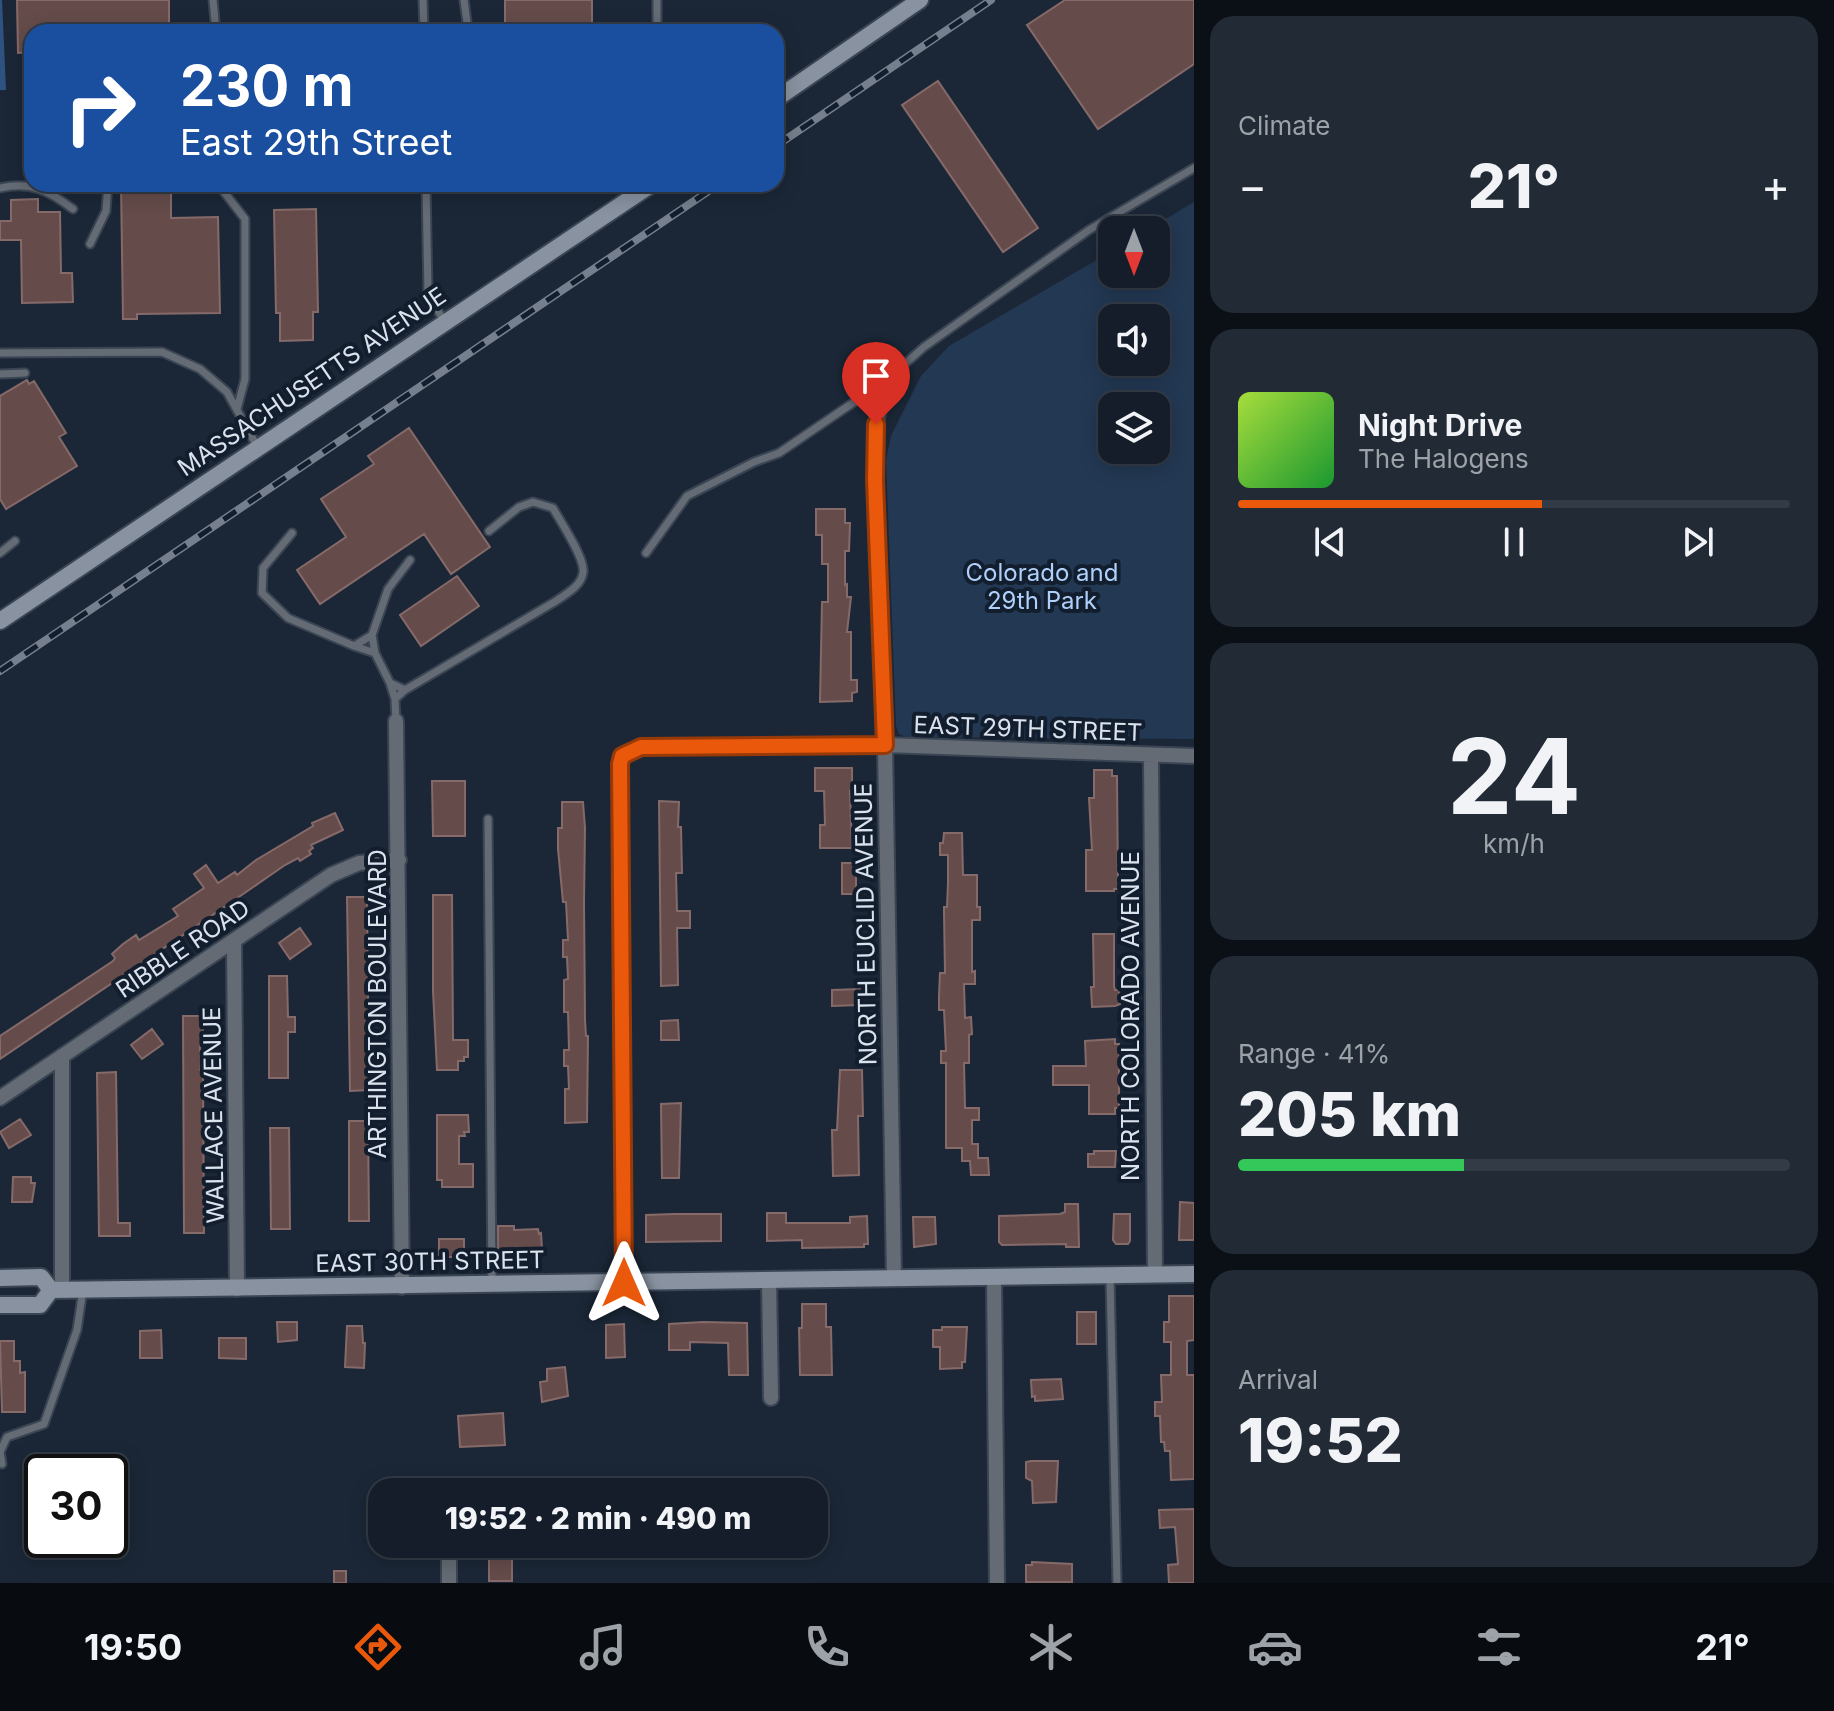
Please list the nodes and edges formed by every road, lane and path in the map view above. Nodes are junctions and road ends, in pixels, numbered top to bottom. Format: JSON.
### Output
{"nodes":[{"id":1,"x":213,"y":0,"type":"edge"},
{"id":2,"x":423,"y":0,"type":"edge"},
{"id":3,"x":464,"y":0,"type":"edge"},
{"id":4,"x":657,"y":0,"type":"edge"},
{"id":5,"x":920,"y":0,"type":"edge"},
{"id":6,"x":467,"y":22,"type":"dead end"},
{"id":7,"x":215,"y":24,"type":"edge"},
{"id":8,"x":424,"y":24,"type":"edge"},
{"id":9,"x":657,"y":24,"type":"edge"},
{"id":10,"x":784,"y":94,"type":"edge"},
{"id":11,"x":1194,"y":168,"type":"edge"},
{"id":12,"x":24,"y":186,"type":"edge"},
{"id":13,"x":0,"y":188,"type":"edge"},
{"id":14,"x":49,"y":192,"type":"edge"},
{"id":15,"x":107,"y":192,"type":"edge"},
{"id":16,"x":224,"y":192,"type":"edge"},
{"id":17,"x":426,"y":192,"type":"edge"},
{"id":18,"x":640,"y":192,"type":"edge"},
{"id":19,"x":73,"y":209,"type":"dead end"},
{"id":20,"x":90,"y":244,"type":"dead end"},
{"id":21,"x":444,"y":321,"type":"junction"},
{"id":22,"x":0,"y":353,"type":"edge"},
{"id":23,"x":25,"y":373,"type":"dead end"},
{"id":24,"x":0,"y":374,"type":"edge"},
{"id":25,"x":888,"y":379,"type":"junction"},
{"id":26,"x":237,"y":409,"type":"junction"},
{"id":27,"x":258,"y":448,"type":"junction"},
{"id":28,"x":489,"y":531,"type":"dead end"},
{"id":29,"x":292,"y":533,"type":"dead end"},
{"id":30,"x":15,"y":541,"type":"dead end"},
{"id":31,"x":0,"y":553,"type":"edge"},
{"id":32,"x":646,"y":553,"type":"dead end"},
{"id":33,"x":410,"y":560,"type":"dead end"},
{"id":34,"x":0,"y":621,"type":"edge"},
{"id":35,"x":372,"y":635,"type":"junction"},
{"id":36,"x":354,"y":646,"type":"junction"},
{"id":37,"x":375,"y":653,"type":"junction"},
{"id":38,"x":390,"y":683,"type":"junction"},
{"id":39,"x":405,"y":690,"type":"junction"},
{"id":40,"x":395,"y":699,"type":"junction"},
{"id":41,"x":396,"y":721,"type":"joint"},
{"id":42,"x":885,"y":745,"type":"junction"},
{"id":43,"x":1151,"y":756,"type":"junction"},
{"id":44,"x":1194,"y":756,"type":"edge"},
{"id":45,"x":488,"y":819,"type":"dead end"},
{"id":46,"x":399,"y":860,"type":"junction"},
{"id":47,"x":234,"y":941,"type":"junction"},
{"id":48,"x":62,"y":1056,"type":"junction"},
{"id":49,"x":0,"y":1098,"type":"edge"},
{"id":50,"x":1194,"y":1274,"type":"edge"},
{"id":51,"x":1110,"y":1275,"type":"junction"},
{"id":52,"x":1155,"y":1275,"type":"junction"},
{"id":53,"x":994,"y":1277,"type":"junction"},
{"id":54,"x":0,"y":1278,"type":"edge"},
{"id":55,"x":894,"y":1279,"type":"junction"},
{"id":56,"x":769,"y":1281,"type":"junction"},
{"id":57,"x":624,"y":1283,"type":"junction"},
{"id":58,"x":492,"y":1285,"type":"junction"},
{"id":59,"x":402,"y":1287,"type":"junction"},
{"id":60,"x":237,"y":1289,"type":"junction"},
{"id":61,"x":57,"y":1290,"type":"junction"},
{"id":62,"x":83,"y":1290,"type":"junction"},
{"id":63,"x":0,"y":1305,"type":"edge"},
{"id":64,"x":771,"y":1398,"type":"dead end"},
{"id":65,"x":2,"y":1464,"type":"edge"},
{"id":66,"x":449,"y":1558,"type":"edge"},
{"id":67,"x":449,"y":1583,"type":"edge"},
{"id":68,"x":997,"y":1583,"type":"edge"},
{"id":69,"x":1117,"y":1583,"type":"edge"}],
"edges":[{"from":1,"to":7,"type":"lane"},
{"from":2,"to":8,"type":"lane"},
{"from":3,"to":6,"type":"lane"},
{"from":4,"to":9,"type":"lane"},
{"from":5,"to":10,"type":"main road"},
{"from":11,"to":25,"type":"lane"},
{"from":12,"to":13,"type":"lane"},
{"from":14,"to":19,"type":"lane"},
{"from":15,"to":20,"type":"lane"},
{"from":16,"to":26,"type":"lane"},
{"from":17,"to":21,"type":"lane"},
{"from":18,"to":21,"type":"main road","name":"MASSACHUSETTS AVENUE"},
{"from":21,"to":27,"type":"main road","name":"MASSACHUSETTS AVENUE"},
{"from":22,"to":26,"type":"lane"},
{"from":23,"to":24,"type":"lane"},
{"from":25,"to":32,"type":"lane"},
{"from":25,"to":42,"type":"street","name":"NORTH EUCLID AVENUE"},
{"from":26,"to":27,"type":"lane"},
{"from":27,"to":34,"type":"main road","name":"MASSACHUSETTS AVENUE"},
{"from":28,"to":39,"type":"lane"},
{"from":29,"to":36,"type":"lane"},
{"from":30,"to":31,"type":"lane"},
{"from":33,"to":35,"type":"lane"},
{"from":35,"to":36,"type":"lane"},
{"from":35,"to":37,"type":"lane"},
{"from":36,"to":37,"type":"lane"},
{"from":37,"to":38,"type":"lane"},
{"from":38,"to":39,"type":"lane"},
{"from":38,"to":40,"type":"lane"},
{"from":39,"to":40,"type":"lane"},
{"from":40,"to":41,"type":"lane"},
{"from":41,"to":46,"type":"street","name":"ARTHINGTON BOULEVARD"},
{"from":42,"to":43,"type":"street","name":"EAST 29TH STREET"},
{"from":42,"to":55,"type":"street","name":"NORTH EUCLID AVENUE"},
{"from":42,"to":57,"type":"street","name":"EAST 29TH STREET"},
{"from":43,"to":44,"type":"street","name":"EAST 29TH STREET"},
{"from":43,"to":52,"type":"street","name":"NORTH COLORADO AVENUE"},
{"from":45,"to":58,"type":"lane"},
{"from":46,"to":47,"type":"street","name":"RIBBLE ROAD"},
{"from":46,"to":59,"type":"street","name":"ARTHINGTON BOULEVARD"},
{"from":47,"to":48,"type":"street","name":"RIBBLE ROAD"},
{"from":47,"to":60,"type":"street","name":"WALLACE AVENUE"},
{"from":48,"to":49,"type":"street","name":"RIBBLE ROAD"},
{"from":48,"to":61,"type":"street"},
{"from":50,"to":52,"type":"main road","name":"EAST 30TH STREET"},
{"from":51,"to":52,"type":"main road","name":"EAST 30TH STREET"},
{"from":51,"to":53,"type":"main road","name":"EAST 30TH STREET"},
{"from":51,"to":69,"type":"lane"},
{"from":53,"to":55,"type":"main road","name":"EAST 30TH STREET"},
{"from":53,"to":68,"type":"street"},
{"from":54,"to":61,"type":"main road","name":"EAST 30TH STREET"},
{"from":55,"to":56,"type":"main road","name":"EAST 30TH STREET"},
{"from":56,"to":57,"type":"main road","name":"EAST 30TH STREET"},
{"from":56,"to":64,"type":"street"},
{"from":57,"to":58,"type":"main road","name":"EAST 30TH STREET"},
{"from":58,"to":59,"type":"main road","name":"EAST 30TH STREET"},
{"from":59,"to":60,"type":"main road","name":"EAST 30TH STREET"},
{"from":60,"to":62,"type":"main road","name":"EAST 30TH STREET"},
{"from":61,"to":62,"type":"main road","name":"EAST 30TH STREET"},
{"from":61,"to":63,"type":"main road","name":"EAST 30TH STREET"},
{"from":62,"to":65,"type":"lane"},
{"from":66,"to":67,"type":"street"}]}
